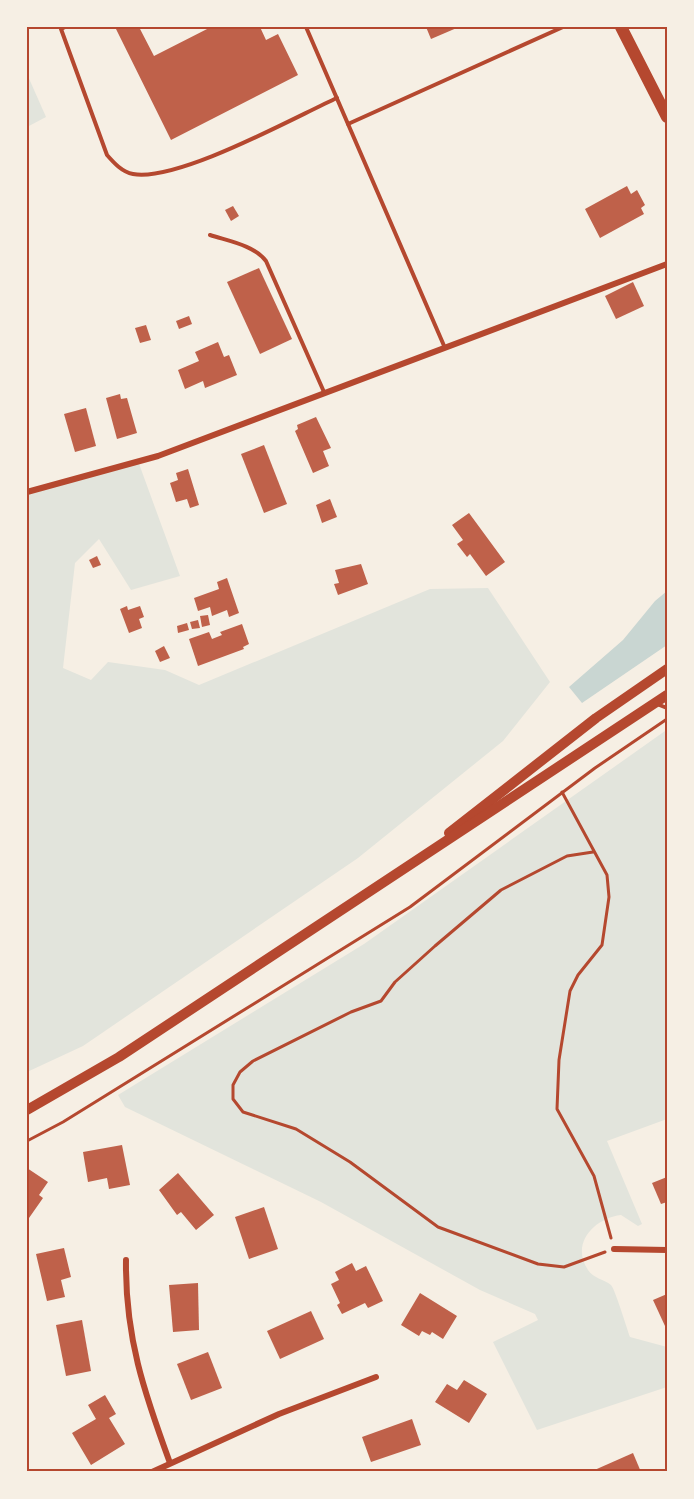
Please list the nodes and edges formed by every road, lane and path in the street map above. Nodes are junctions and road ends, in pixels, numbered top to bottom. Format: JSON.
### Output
{"nodes":[{"id":1,"x":65,"y":27,"type":"edge"},
{"id":2,"x":306,"y":27,"type":"edge"},
{"id":3,"x":563,"y":27,"type":"edge"},
{"id":4,"x":621,"y":27,"type":"edge"},
{"id":5,"x":337,"y":98,"type":"junction"},
{"id":6,"x":665,"y":110,"type":"edge"},
{"id":7,"x":348,"y":124,"type":"junction"},
{"id":8,"x":210,"y":235,"type":"dead end"},
{"id":9,"x":667,"y":264,"type":"edge"},
{"id":10,"x":445,"y":348,"type":"junction"},
{"id":11,"x":324,"y":392,"type":"junction"},
{"id":12,"x":27,"y":492,"type":"edge"},
{"id":13,"x":667,"y":669,"type":"edge"},
{"id":14,"x":667,"y":695,"type":"edge"},
{"id":15,"x":653,"y":703,"type":"junction"},
{"id":16,"x":667,"y":708,"type":"edge"},
{"id":17,"x":667,"y":719,"type":"edge"},
{"id":18,"x":562,"y":792,"type":"junction"},
{"id":19,"x":593,"y":852,"type":"junction"},
{"id":20,"x":404,"y":869,"type":"junction"},
{"id":21,"x":27,"y":1110,"type":"edge"},
{"id":22,"x":27,"y":1141,"type":"edge"},
{"id":23,"x":615,"y":1249,"type":"junction"},
{"id":24,"x":667,"y":1250,"type":"edge"},
{"id":25,"x":126,"y":1260,"type":"dead end"},
{"id":26,"x":376,"y":1377,"type":"dead end"},
{"id":27,"x":170,"y":1463,"type":"junction"},
{"id":28,"x":152,"y":1472,"type":"edge"}],
"edges":[{"from":1,"to":5,"type":"lane"},
{"from":2,"to":5,"type":"lane"},
{"from":3,"to":7,"type":"lane"},
{"from":4,"to":6,"type":"main road"},
{"from":5,"to":7,"type":"lane"},
{"from":7,"to":10,"type":"lane"},
{"from":8,"to":11,"type":"lane"},
{"from":9,"to":10,"type":"street"},
{"from":10,"to":11,"type":"street"},
{"from":11,"to":12,"type":"street"},
{"from":13,"to":20,"type":"main road"},
{"from":14,"to":15,"type":"main road"},
{"from":15,"to":16,"type":"lane"},
{"from":15,"to":20,"type":"main road"},
{"from":17,"to":18,"type":"path"},
{"from":18,"to":19,"type":"path"},
{"from":18,"to":22,"type":"path"},
{"from":19,"to":23,"type":"path"},
{"from":19,"to":23,"type":"path"},
{"from":20,"to":21,"type":"main road"},
{"from":23,"to":24,"type":"street"},
{"from":25,"to":27,"type":"street"},
{"from":26,"to":27,"type":"street"},
{"from":27,"to":28,"type":"street"}]}
